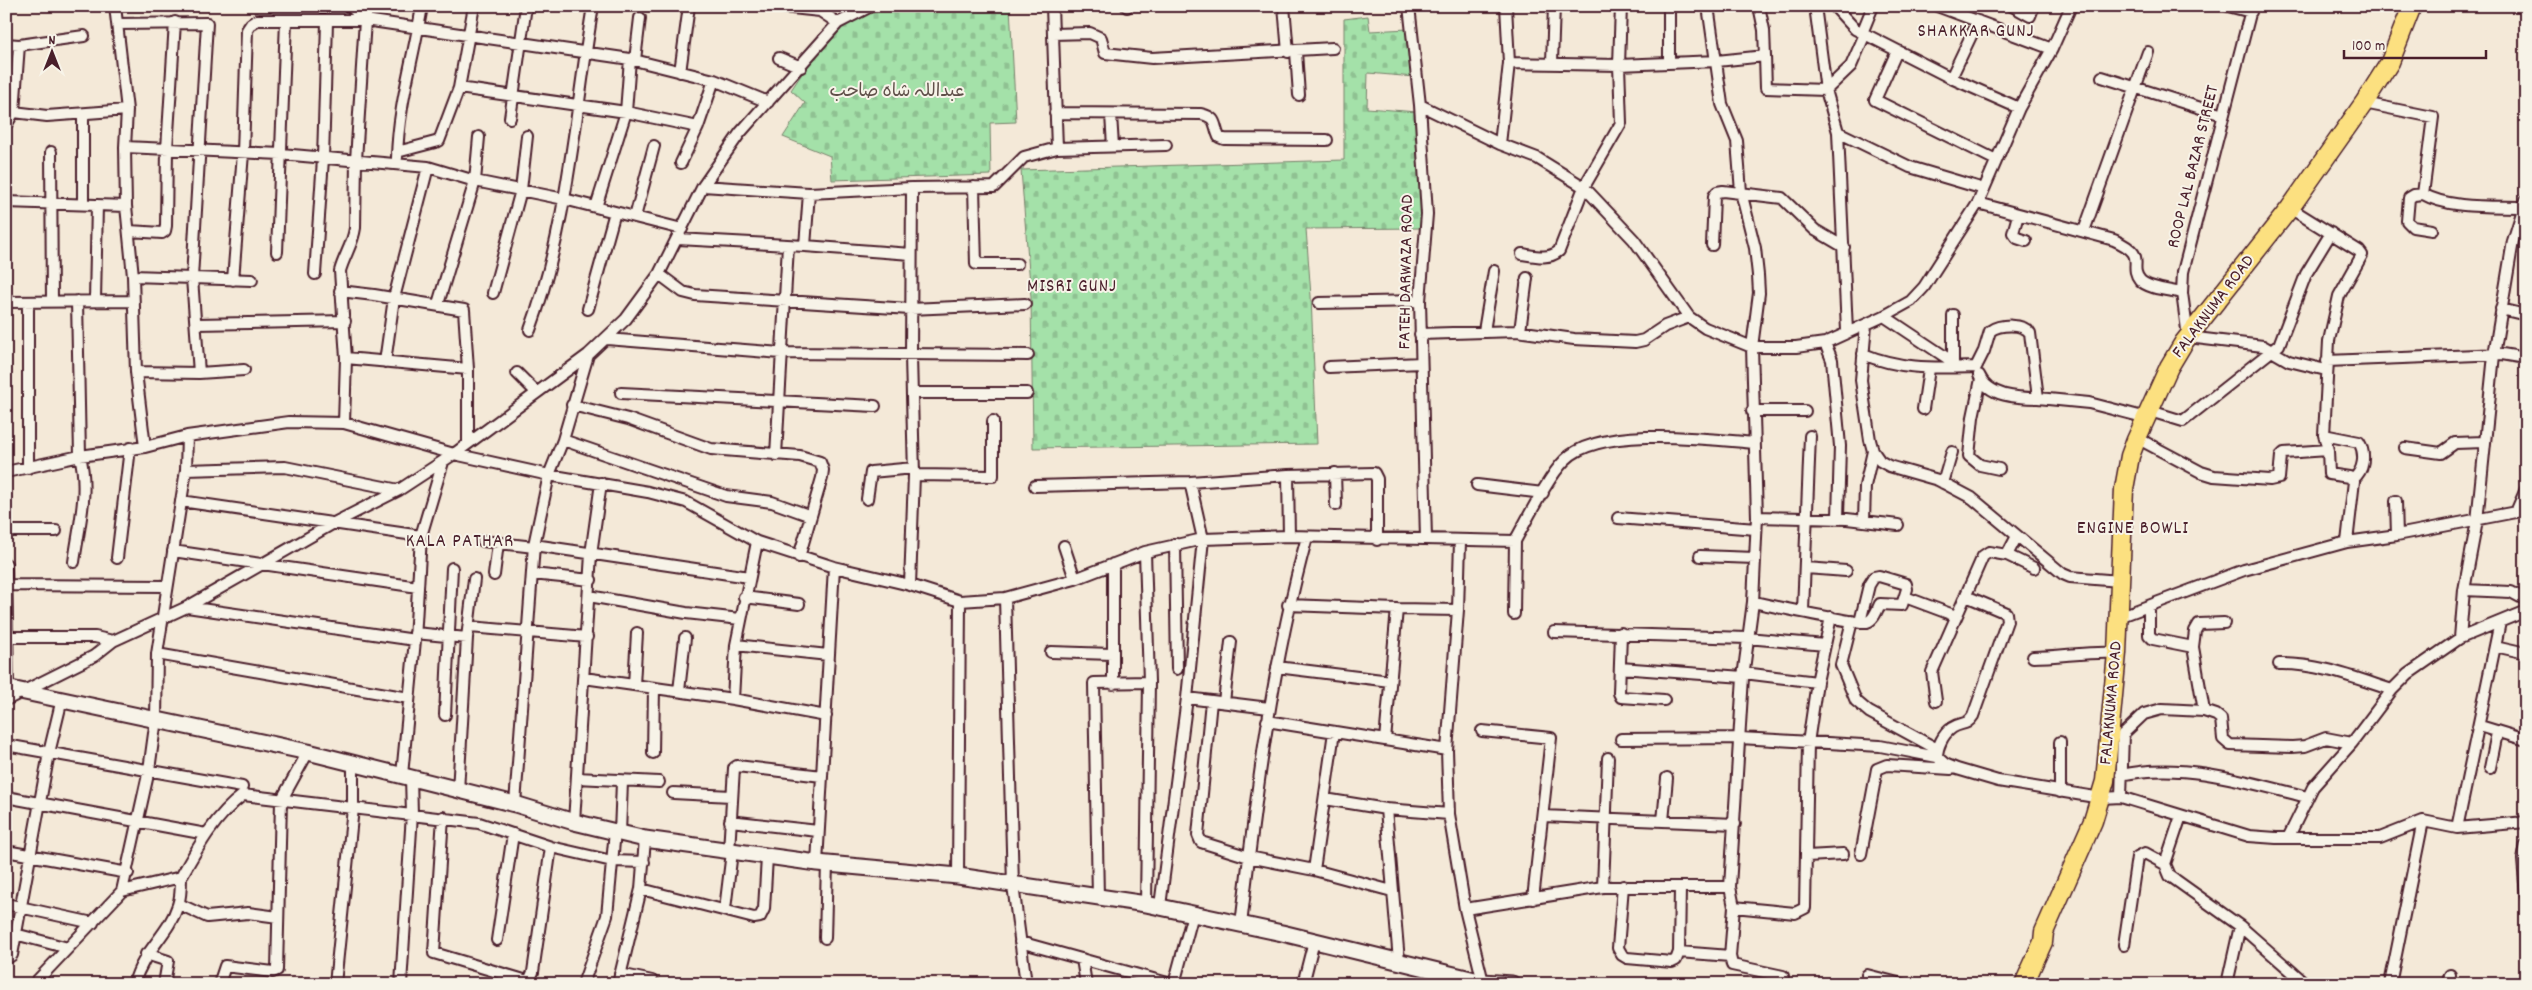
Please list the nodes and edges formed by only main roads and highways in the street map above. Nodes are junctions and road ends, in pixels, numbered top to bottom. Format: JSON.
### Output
{"nodes":[{"id":1,"x":2412,"y":6,"type":"edge"},
{"id":2,"x":10,"y":692,"type":"edge"},
{"id":3,"x":2022,"y":983,"type":"edge"},
{"id":4,"x":1512,"y":984,"type":"edge"}],
"edges":[{"from":1,"to":3,"type":"highway","name":"FALAKNUMA ROAD"},
{"from":2,"to":4,"type":"main road"}]}
